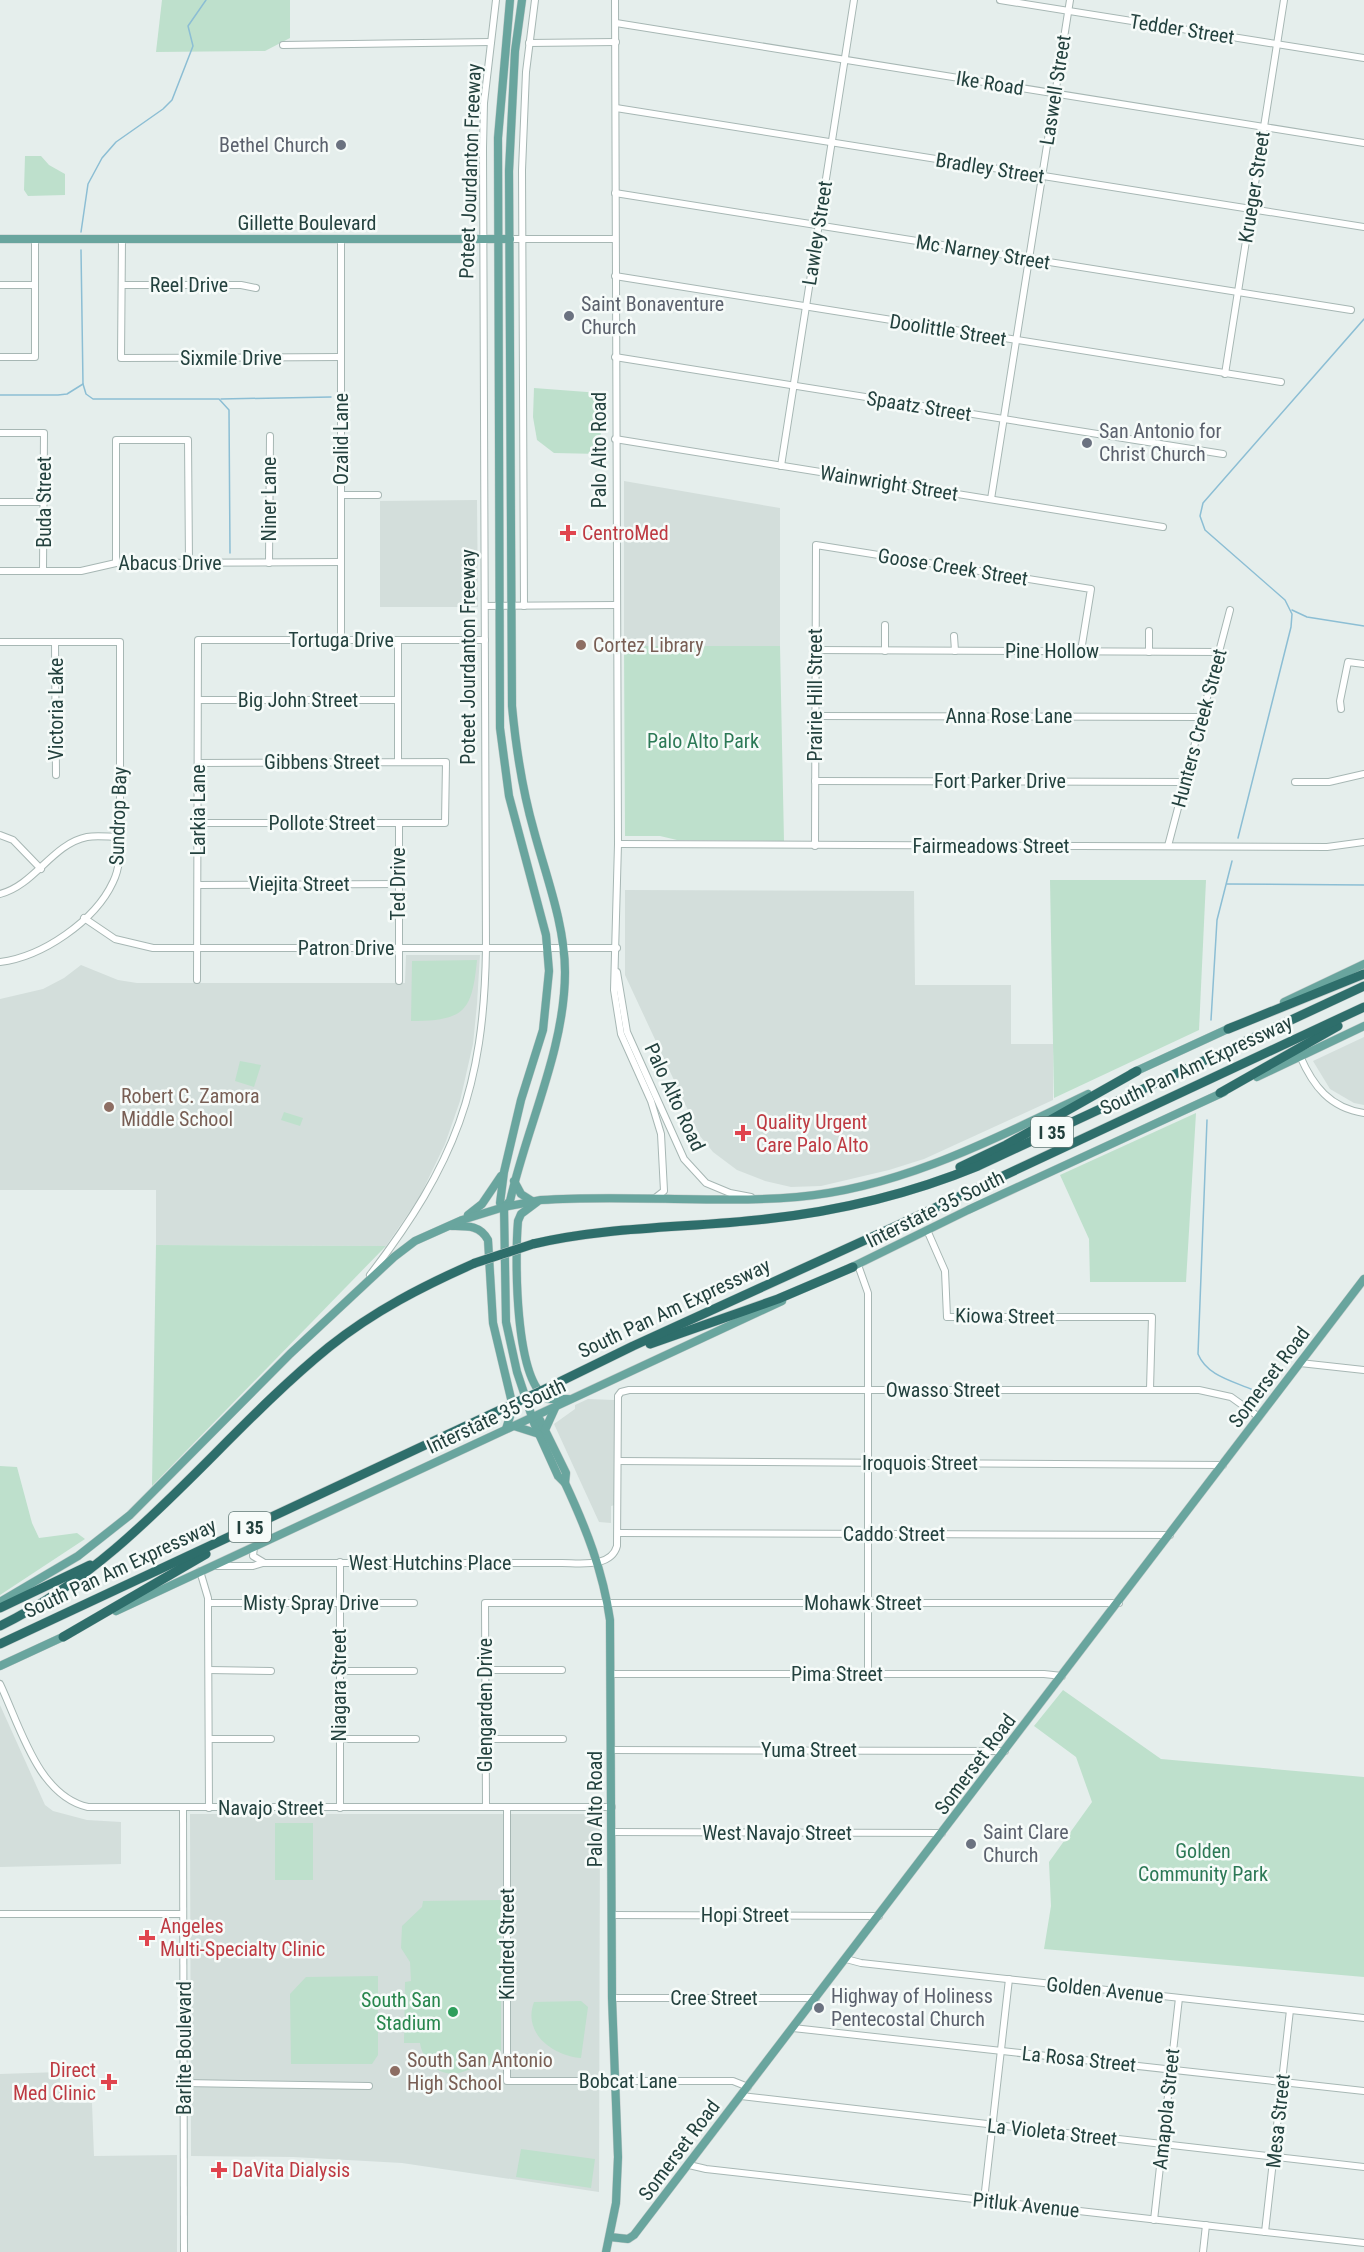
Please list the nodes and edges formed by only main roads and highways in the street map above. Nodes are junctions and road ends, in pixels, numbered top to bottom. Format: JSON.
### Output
{"nodes":[{"id":1,"x":510,"y":0,"type":"edge"},
{"id":2,"x":522,"y":0,"type":"edge"},
{"id":3,"x":0,"y":239,"type":"edge"},
{"id":4,"x":498,"y":239,"type":"junction"},
{"id":5,"x":510,"y":239,"type":"junction"},
{"id":6,"x":1364,"y":964,"type":"edge"},
{"id":7,"x":1364,"y":974,"type":"edge"},
{"id":8,"x":1364,"y":986,"type":"edge"},
{"id":9,"x":1364,"y":1009,"type":"edge"},
{"id":10,"x":1364,"y":1026,"type":"edge"},
{"id":11,"x":1228,"y":1029,"type":"junction"},
{"id":12,"x":1137,"y":1071,"type":"junction"},
{"id":13,"x":1220,"y":1093,"type":"junction"},
{"id":14,"x":504,"y":1172,"type":"junction"},
{"id":15,"x":514,"y":1181,"type":"junction"},
{"id":16,"x":541,"y":1200,"type":"junction"},
{"id":17,"x":532,"y":1201,"type":"junction"},
{"id":18,"x":871,"y":1202,"type":"junction"},
{"id":19,"x":504,"y":1207,"type":"junction"},
{"id":20,"x":462,"y":1220,"type":"junction"},
{"id":21,"x":446,"y":1226,"type":"junction"},
{"id":22,"x":856,"y":1266,"type":"junction"},
{"id":23,"x":1364,"y":1279,"type":"edge"},
{"id":24,"x":541,"y":1391,"type":"junction"},
{"id":25,"x":574,"y":1398,"type":"junction"},
{"id":26,"x":555,"y":1408,"type":"junction"},
{"id":27,"x":534,"y":1417,"type":"junction"},
{"id":28,"x":509,"y":1427,"type":"junction"},
{"id":29,"x":542,"y":1432,"type":"junction"},
{"id":30,"x":247,"y":1528,"type":"junction"},
{"id":31,"x":129,"y":1539,"type":"junction"},
{"id":32,"x":598,"y":1562,"type":"joint"},
{"id":33,"x":0,"y":1602,"type":"edge"},
{"id":34,"x":0,"y":1608,"type":"edge"},
{"id":35,"x":0,"y":1626,"type":"edge"},
{"id":36,"x":63,"y":1637,"type":"junction"},
{"id":37,"x":0,"y":1644,"type":"edge"},
{"id":38,"x":0,"y":1666,"type":"edge"},
{"id":39,"x":610,"y":2237,"type":"junction"},
{"id":40,"x":606,"y":2252,"type":"edge"}],
"edges":[{"from":1,"to":4,"type":"main road","name":"Poteet Jourdanton Freeway"},
{"from":2,"to":5,"type":"main road","name":"Poteet Jourdanton Freeway"},
{"from":3,"to":4,"type":"main road","name":"Gillette Boulevard"},
{"from":4,"to":5,"type":"main road","name":"Gillette Boulevard"},
{"from":4,"to":14,"type":"main road","name":"Poteet Jourdanton Freeway"},
{"from":5,"to":15,"type":"main road","name":"Poteet Jourdanton Freeway"},
{"from":6,"to":11,"type":"main road","name":"Interstate 35 South"},
{"from":7,"to":11,"type":"highway"},
{"from":8,"to":18,"type":"highway","name":"South Pan Am Expressway","number":"I 35"},
{"from":9,"to":13,"type":"highway"},
{"from":9,"to":24,"type":"highway","name":"South Pan Am Expressway","number":"I 35"},
{"from":10,"to":13,"type":"main road","name":"Interstate 35 South"},
{"from":11,"to":12,"type":"main road","name":"Interstate 35 South"},
{"from":12,"to":16,"type":"main road","name":"Interstate 35 South"},
{"from":12,"to":18,"type":"highway"},
{"from":13,"to":22,"type":"main road","name":"Interstate 35 South"},
{"from":14,"to":19,"type":"main road","name":"Poteet Jourdanton Freeway"},
{"from":14,"to":20,"type":"main road"},
{"from":15,"to":17,"type":"main road"},
{"from":15,"to":19,"type":"main road","name":"Poteet Jourdanton Freeway"},
{"from":16,"to":17,"type":"main road"},
{"from":16,"to":25,"type":"main road"},
{"from":17,"to":19,"type":"main road"},
{"from":18,"to":31,"type":"highway","name":"South Pan Am Expressway","number":"I 35","bridge":true},
{"from":19,"to":20,"type":"main road"},
{"from":19,"to":27,"type":"main road","name":"Poteet Jourdanton Freeway"},
{"from":20,"to":21,"type":"main road"},
{"from":21,"to":28,"type":"main road"},
{"from":21,"to":33,"type":"main road"},
{"from":22,"to":24,"type":"highway"},
{"from":22,"to":25,"type":"main road","name":"Interstate 35 South"},
{"from":23,"to":39,"type":"main road","name":"Somerset Road"},
{"from":24,"to":30,"type":"highway","name":"South Pan Am Expressway","number":"I 35","bridge":true},
{"from":25,"to":26,"type":"main road","name":"Interstate 35 South"},
{"from":26,"to":27,"type":"main road","name":"Interstate 35 South"},
{"from":26,"to":29,"type":"main road"},
{"from":27,"to":28,"type":"main road","name":"Interstate 35 South"},
{"from":27,"to":29,"type":"main road","name":"Poteet Jourdanton Freeway"},
{"from":28,"to":29,"type":"main road"},
{"from":28,"to":36,"type":"main road","name":"Interstate 35 South"},
{"from":29,"to":32,"type":"main road","name":"Poteet Jourdanton Freeway"},
{"from":30,"to":36,"type":"highway"},
{"from":30,"to":37,"type":"highway","name":"South Pan Am Expressway","number":"I 35"},
{"from":31,"to":34,"type":"highway"},
{"from":31,"to":35,"type":"highway","name":"South Pan Am Expressway","number":"I 35"},
{"from":32,"to":39,"type":"main road","name":"Palo Alto Road"},
{"from":36,"to":38,"type":"main road","name":"Interstate 35 South"},
{"from":39,"to":40,"type":"main road"}]}
